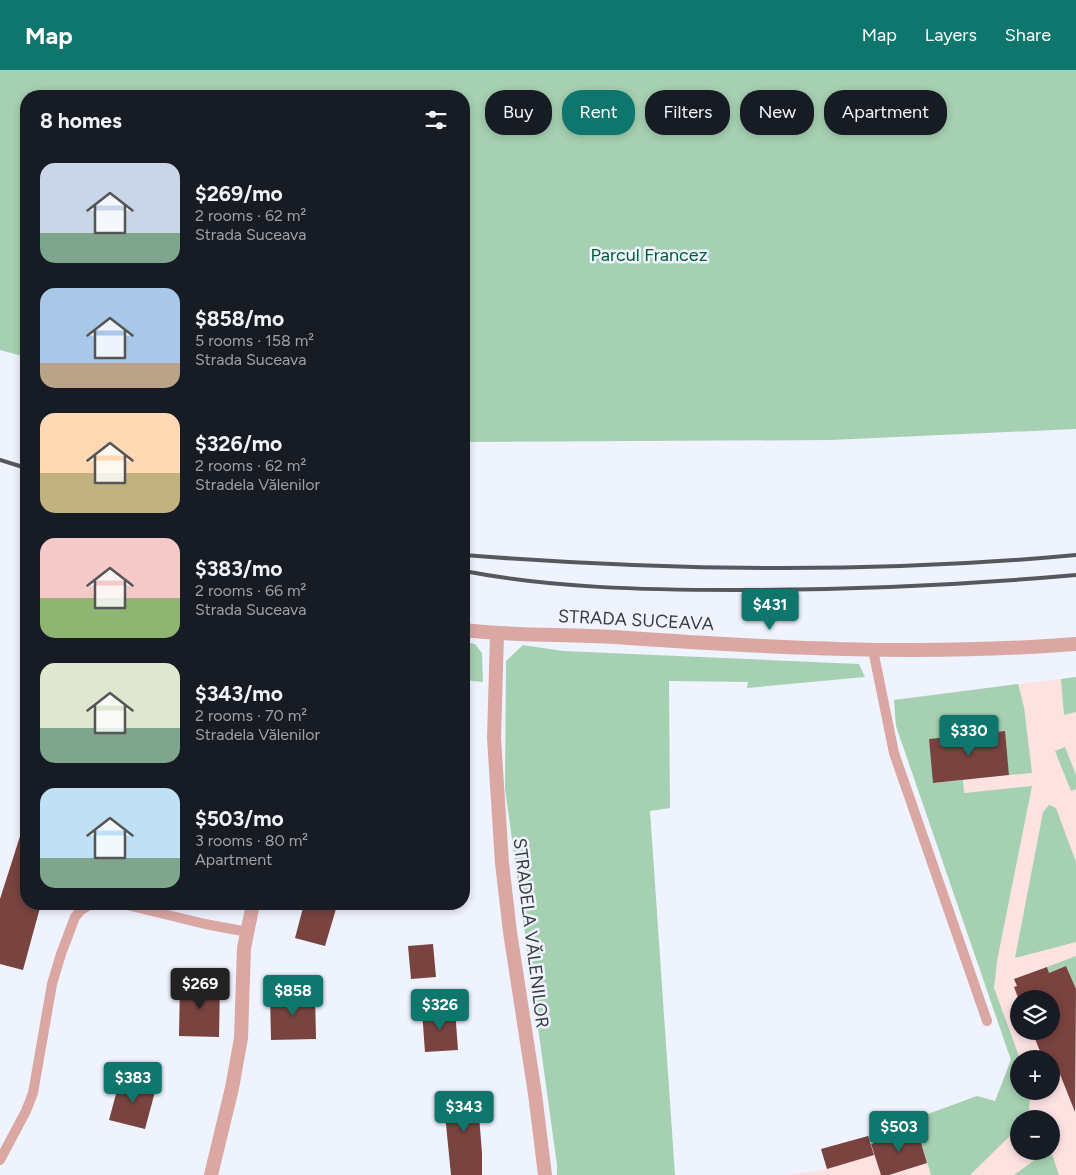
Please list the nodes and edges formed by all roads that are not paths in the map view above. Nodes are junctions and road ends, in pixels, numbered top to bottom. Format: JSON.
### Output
{"nodes":[{"id":1,"x":470,"y":631,"type":"edge"},
{"id":2,"x":497,"y":634,"type":"junction"},
{"id":3,"x":1076,"y":644,"type":"edge"},
{"id":4,"x":873,"y":650,"type":"junction"},
{"id":5,"x":81,"y":910,"type":"edge"},
{"id":6,"x":148,"y":910,"type":"edge"},
{"id":7,"x":252,"y":910,"type":"edge"},
{"id":8,"x":248,"y":932,"type":"junction"},
{"id":9,"x":987,"y":1021,"type":"dead end"},
{"id":10,"x":0,"y":1160,"type":"edge"},
{"id":11,"x":211,"y":1175,"type":"edge"},
{"id":12,"x":545,"y":1175,"type":"edge"}],
"edges":[{"from":1,"to":2,"type":"street","name":"STRADA SUCEAVA"},
{"from":2,"to":4,"type":"street","name":"STRADA SUCEAVA"},
{"from":2,"to":12,"type":"street","name":"STRADELA VĂLENILOR"},
{"from":3,"to":4,"type":"street","name":"STRADA SUCEAVA"},
{"from":4,"to":9,"type":"lane"},
{"from":5,"to":10,"type":"lane"},
{"from":6,"to":8,"type":"lane"},
{"from":7,"to":8,"type":"street"},
{"from":8,"to":11,"type":"street"}]}
